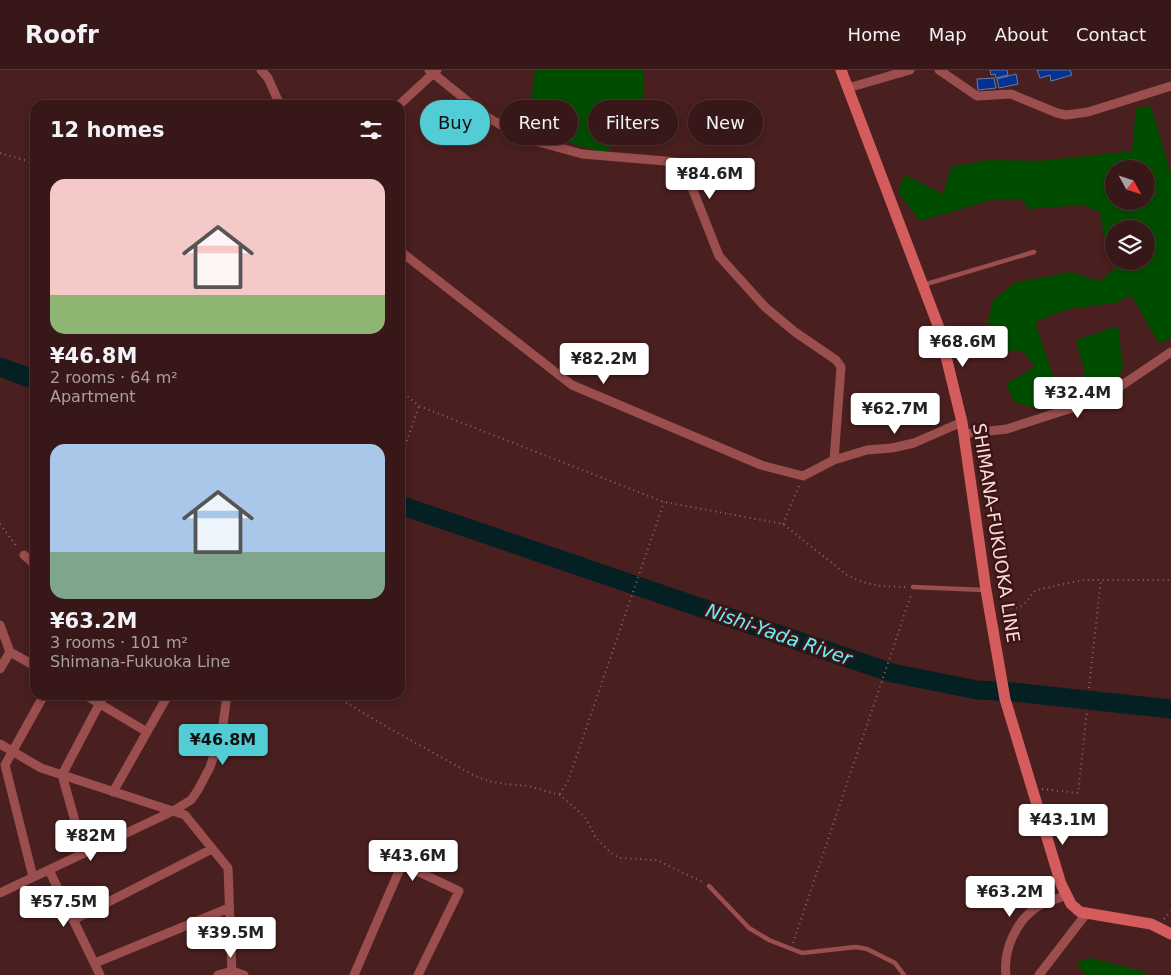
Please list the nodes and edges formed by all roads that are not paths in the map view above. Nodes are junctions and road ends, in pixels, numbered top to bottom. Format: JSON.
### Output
{"nodes":[{"id":1,"x":261,"y":70,"type":"edge"},
{"id":2,"x":840,"y":70,"type":"edge"},
{"id":3,"x":910,"y":70,"type":"edge"},
{"id":4,"x":939,"y":70,"type":"edge"},
{"id":5,"x":433,"y":71,"type":"edge"},
{"id":6,"x":1171,"y":86,"type":"edge"},
{"id":7,"x":848,"y":88,"type":"junction"},
{"id":8,"x":278,"y":100,"type":"edge"},
{"id":9,"x":404,"y":100,"type":"edge"},
{"id":10,"x":1034,"y":252,"type":"dead end"},
{"id":11,"x":405,"y":255,"type":"edge"},
{"id":12,"x":923,"y":285,"type":"junction"},
{"id":13,"x":1171,"y":352,"type":"edge"},
{"id":14,"x":962,"y":422,"type":"junction"},
{"id":15,"x":964,"y":434,"type":"junction"},
{"id":16,"x":834,"y":460,"type":"junction"},
{"id":17,"x":24,"y":555,"type":"road end"},
{"id":18,"x":30,"y":560,"type":"edge"},
{"id":19,"x":913,"y":587,"type":"road end"},
{"id":20,"x":986,"y":590,"type":"junction"},
{"id":21,"x":0,"y":625,"type":"edge"},
{"id":22,"x":10,"y":652,"type":"junction"},
{"id":23,"x":30,"y":663,"type":"edge"},
{"id":24,"x":0,"y":669,"type":"edge"},
{"id":25,"x":41,"y":700,"type":"edge"},
{"id":26,"x":100,"y":700,"type":"edge"},
{"id":27,"x":102,"y":700,"type":"edge"},
{"id":28,"x":165,"y":700,"type":"edge"},
{"id":29,"x":226,"y":700,"type":"edge"},
{"id":30,"x":147,"y":732,"type":"junction"},
{"id":31,"x":0,"y":744,"type":"edge"},
{"id":32,"x":12,"y":751,"type":"junction"},
{"id":33,"x":62,"y":775,"type":"junction"},
{"id":34,"x":113,"y":792,"type":"junction"},
{"id":35,"x":173,"y":811,"type":"junction"},
{"id":36,"x":212,"y":849,"type":"junction"},
{"id":37,"x":84,"y":853,"type":"junction"},
{"id":38,"x":49,"y":870,"type":"junction"},
{"id":39,"x":33,"y":877,"type":"junction"},
{"id":40,"x":709,"y":886,"type":"road end"},
{"id":41,"x":0,"y":893,"type":"edge"},
{"id":42,"x":1066,"y":895,"type":"junction"},
{"id":43,"x":229,"y":908,"type":"junction"},
{"id":44,"x":1086,"y":914,"type":"junction"},
{"id":45,"x":73,"y":920,"type":"junction"},
{"id":46,"x":1171,"y":934,"type":"edge"},
{"id":47,"x":95,"y":963,"type":"junction"},
{"id":48,"x":232,"y":973,"type":"edge"},
{"id":49,"x":100,"y":975,"type":"edge"},
{"id":50,"x":218,"y":975,"type":"edge"},
{"id":51,"x":244,"y":975,"type":"edge"},
{"id":52,"x":354,"y":975,"type":"edge"},
{"id":53,"x":418,"y":975,"type":"edge"},
{"id":54,"x":904,"y":975,"type":"edge"},
{"id":55,"x":1006,"y":975,"type":"edge"},
{"id":56,"x":1039,"y":975,"type":"edge"}],
"edges":[{"from":1,"to":8,"type":"street"},
{"from":2,"to":7,"type":"main road","name":"SHIMANA-FUKUOKA LINE"},
{"from":3,"to":7,"type":"street"},
{"from":4,"to":6,"type":"street"},
{"from":5,"to":9,"type":"street"},
{"from":5,"to":16,"type":"street"},
{"from":7,"to":12,"type":"main road","name":"SHIMANA-FUKUOKA LINE"},
{"from":10,"to":12,"type":"lane"},
{"from":11,"to":16,"type":"street"},
{"from":12,"to":14,"type":"main road","name":"SHIMANA-FUKUOKA LINE"},
{"from":13,"to":15,"type":"street"},
{"from":14,"to":15,"type":"main road","name":"SHIMANA-FUKUOKA LINE"},
{"from":14,"to":16,"type":"street"},
{"from":15,"to":20,"type":"main road","name":"SHIMANA-FUKUOKA LINE"},
{"from":17,"to":18,"type":"street"},
{"from":19,"to":20,"type":"lane"},
{"from":20,"to":42,"type":"main road","name":"SHIMANA-FUKUOKA LINE"},
{"from":21,"to":22,"type":"street"},
{"from":22,"to":23,"type":"street"},
{"from":22,"to":24,"type":"street"},
{"from":25,"to":32,"type":"street"},
{"from":26,"to":33,"type":"street"},
{"from":27,"to":30,"type":"street"},
{"from":28,"to":30,"type":"street"},
{"from":29,"to":35,"type":"street"},
{"from":30,"to":34,"type":"street"},
{"from":31,"to":32,"type":"street"},
{"from":32,"to":33,"type":"street"},
{"from":32,"to":39,"type":"street"},
{"from":33,"to":34,"type":"street"},
{"from":33,"to":37,"type":"street"},
{"from":34,"to":35,"type":"street"},
{"from":35,"to":36,"type":"street"},
{"from":35,"to":37,"type":"street"},
{"from":36,"to":43,"type":"street"},
{"from":36,"to":45,"type":"street"},
{"from":37,"to":38,"type":"street"},
{"from":38,"to":39,"type":"street"},
{"from":38,"to":45,"type":"street"},
{"from":39,"to":41,"type":"street"},
{"from":40,"to":54,"type":"lane"},
{"from":42,"to":44,"type":"main road","name":"SHIMANA-FUKUOKA LINE"},
{"from":42,"to":55,"type":"street"},
{"from":43,"to":47,"type":"street"},
{"from":43,"to":48,"type":"street"},
{"from":44,"to":46,"type":"main road"},
{"from":44,"to":56,"type":"street"},
{"from":45,"to":47,"type":"street"},
{"from":47,"to":49,"type":"street"},
{"from":48,"to":50,"type":"street"},
{"from":48,"to":51,"type":"street"},
{"from":52,"to":53,"type":"street"}]}
